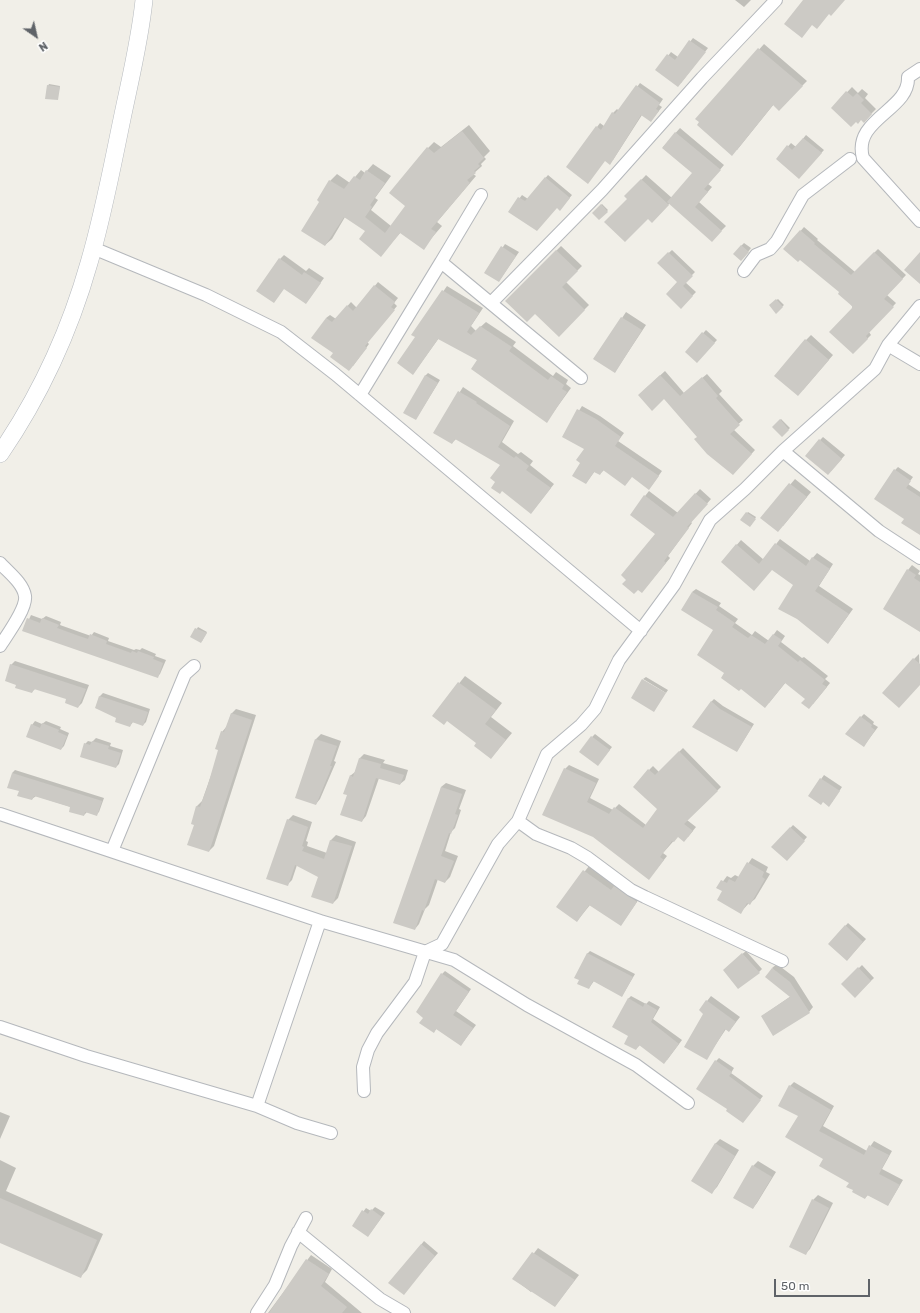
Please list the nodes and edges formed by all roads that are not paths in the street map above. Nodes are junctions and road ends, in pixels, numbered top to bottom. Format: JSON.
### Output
{"nodes":[{"id":1,"x":144,"y":0,"type":"edge"},
{"id":2,"x":776,"y":0,"type":"edge"},
{"id":3,"x":920,"y":69,"type":"edge"},
{"id":4,"x":861,"y":153,"type":"junction"},
{"id":5,"x":481,"y":195,"type":"dead end"},
{"id":6,"x":920,"y":221,"type":"edge"},
{"id":7,"x":93,"y":248,"type":"junction"},
{"id":8,"x":441,"y":262,"type":"junction"},
{"id":9,"x":744,"y":271,"type":"dead end"},
{"id":10,"x":491,"y":303,"type":"junction"},
{"id":11,"x":920,"y":306,"type":"edge"},
{"id":12,"x":888,"y":345,"type":"junction"},
{"id":13,"x":920,"y":364,"type":"edge"},
{"id":14,"x":581,"y":378,"type":"dead end"},
{"id":15,"x":360,"y":395,"type":"junction"},
{"id":16,"x":783,"y":451,"type":"junction"},
{"id":17,"x":0,"y":454,"type":"edge"},
{"id":18,"x":920,"y":558,"type":"edge"},
{"id":19,"x":0,"y":563,"type":"edge"},
{"id":20,"x":641,"y":631,"type":"junction"},
{"id":21,"x":0,"y":646,"type":"edge"},
{"id":22,"x":194,"y":666,"type":"dead end"},
{"id":23,"x":0,"y":814,"type":"edge"},
{"id":24,"x":518,"y":821,"type":"junction"},
{"id":25,"x":112,"y":851,"type":"junction"},
{"id":26,"x":320,"y":921,"type":"junction"},
{"id":27,"x":425,"y":952,"type":"junction"},
{"id":28,"x":782,"y":961,"type":"dead end"},
{"id":29,"x":0,"y":1027,"type":"edge"},
{"id":30,"x":364,"y":1091,"type":"dead end"},
{"id":31,"x":688,"y":1103,"type":"dead end"},
{"id":32,"x":257,"y":1106,"type":"junction"},
{"id":33,"x":331,"y":1133,"type":"dead end"},
{"id":34,"x":306,"y":1218,"type":"dead end"},
{"id":35,"x":298,"y":1232,"type":"junction"},
{"id":36,"x":257,"y":1313,"type":"edge"},
{"id":37,"x":404,"y":1313,"type":"edge"}],
"edges":[{"from":1,"to":7,"type":"main road"},
{"from":2,"to":10,"type":"street"},
{"from":3,"to":4,"type":"street"},
{"from":4,"to":6,"type":"street"},
{"from":4,"to":9,"type":"street"},
{"from":5,"to":8,"type":"street"},
{"from":7,"to":15,"type":"street"},
{"from":7,"to":17,"type":"main road"},
{"from":8,"to":10,"type":"street"},
{"from":8,"to":15,"type":"street"},
{"from":10,"to":14,"type":"street"},
{"from":11,"to":12,"type":"street"},
{"from":12,"to":13,"type":"street"},
{"from":12,"to":16,"type":"street"},
{"from":15,"to":20,"type":"street"},
{"from":16,"to":18,"type":"street"},
{"from":16,"to":20,"type":"street"},
{"from":19,"to":21,"type":"street"},
{"from":20,"to":24,"type":"street"},
{"from":22,"to":25,"type":"street"},
{"from":23,"to":25,"type":"street"},
{"from":24,"to":27,"type":"street"},
{"from":24,"to":28,"type":"street"},
{"from":25,"to":26,"type":"street"},
{"from":26,"to":27,"type":"street"},
{"from":26,"to":32,"type":"street"},
{"from":27,"to":30,"type":"street"},
{"from":27,"to":31,"type":"street"},
{"from":29,"to":32,"type":"street"},
{"from":32,"to":33,"type":"street"},
{"from":34,"to":35,"type":"street"},
{"from":35,"to":36,"type":"street"},
{"from":35,"to":37,"type":"street"}]}
